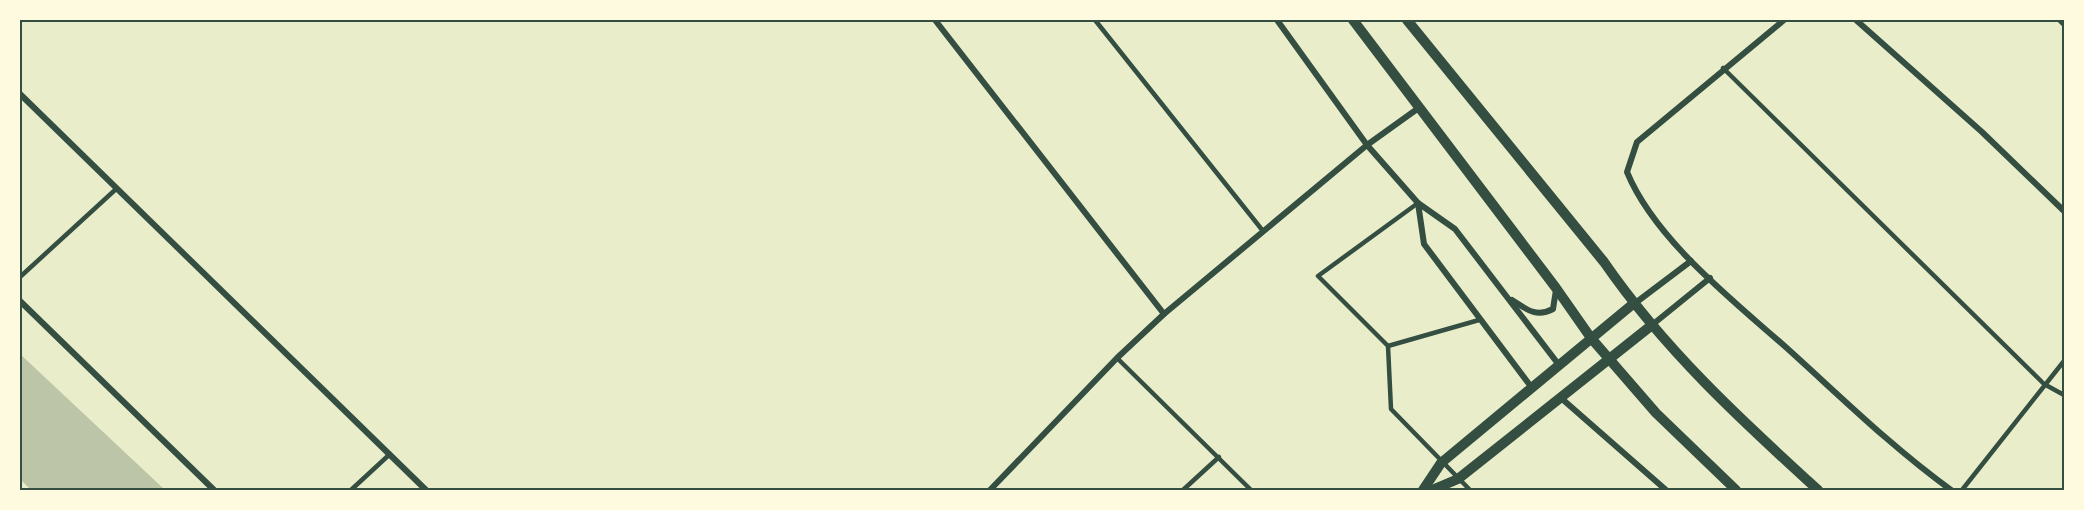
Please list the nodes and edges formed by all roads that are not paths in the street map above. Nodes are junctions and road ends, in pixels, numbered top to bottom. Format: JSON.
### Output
{"nodes":[{"id":1,"x":935,"y":20,"type":"edge"},
{"id":2,"x":1095,"y":20,"type":"edge"},
{"id":3,"x":1277,"y":20,"type":"edge"},
{"id":4,"x":1353,"y":20,"type":"edge"},
{"id":5,"x":1407,"y":20,"type":"edge"},
{"id":6,"x":1784,"y":20,"type":"edge"},
{"id":7,"x":1856,"y":20,"type":"edge"},
{"id":8,"x":2059,"y":20,"type":"edge"},
{"id":9,"x":2064,"y":25,"type":"edge"},
{"id":10,"x":1723,"y":68,"type":"junction"},
{"id":11,"x":20,"y":94,"type":"edge"},
{"id":12,"x":1420,"y":107,"type":"junction"},
{"id":13,"x":1367,"y":145,"type":"junction"},
{"id":14,"x":115,"y":190,"type":"junction"},
{"id":15,"x":1418,"y":203,"type":"junction"},
{"id":16,"x":2064,"y":211,"type":"edge"},
{"id":17,"x":1263,"y":231,"type":"junction"},
{"id":18,"x":1691,"y":261,"type":"junction"},
{"id":19,"x":20,"y":277,"type":"edge"},
{"id":20,"x":1710,"y":278,"type":"junction"},
{"id":21,"x":1556,"y":288,"type":"junction"},
{"id":22,"x":1509,"y":298,"type":"junction"},
{"id":23,"x":20,"y":301,"type":"edge"},
{"id":24,"x":1633,"y":304,"type":"junction"},
{"id":25,"x":1164,"y":314,"type":"junction"},
{"id":26,"x":1479,"y":320,"type":"junction"},
{"id":27,"x":1652,"y":325,"type":"junction"},
{"id":28,"x":1591,"y":338,"type":"junction"},
{"id":29,"x":1388,"y":346,"type":"junction"},
{"id":30,"x":1117,"y":358,"type":"junction"},
{"id":31,"x":1610,"y":359,"type":"junction"},
{"id":32,"x":2064,"y":361,"type":"edge"},
{"id":33,"x":1559,"y":365,"type":"junction"},
{"id":34,"x":2044,"y":384,"type":"junction"},
{"id":35,"x":1532,"y":388,"type":"junction"},
{"id":36,"x":2064,"y":395,"type":"edge"},
{"id":37,"x":1561,"y":398,"type":"junction"},
{"id":38,"x":390,"y":454,"type":"junction"},
{"id":39,"x":1219,"y":457,"type":"junction"},
{"id":40,"x":1441,"y":463,"type":"junction"},
{"id":41,"x":1458,"y":479,"type":"junction"},
{"id":42,"x":214,"y":490,"type":"edge"},
{"id":43,"x":351,"y":490,"type":"edge"},
{"id":44,"x":426,"y":490,"type":"edge"},
{"id":45,"x":990,"y":490,"type":"edge"},
{"id":46,"x":1183,"y":490,"type":"edge"},
{"id":47,"x":1251,"y":490,"type":"edge"},
{"id":48,"x":1423,"y":490,"type":"edge"},
{"id":49,"x":1432,"y":490,"type":"edge"},
{"id":50,"x":1470,"y":490,"type":"edge"},
{"id":51,"x":1666,"y":490,"type":"edge"},
{"id":52,"x":1736,"y":490,"type":"edge"},
{"id":53,"x":1818,"y":490,"type":"edge"},
{"id":54,"x":1951,"y":490,"type":"edge"},
{"id":55,"x":1962,"y":490,"type":"edge"}],
"edges":[{"from":1,"to":25,"type":"street"},
{"from":2,"to":17,"type":"lane"},
{"from":3,"to":13,"type":"street"},
{"from":4,"to":12,"type":"street"},
{"from":5,"to":24,"type":"street"},
{"from":6,"to":10,"type":"street"},
{"from":7,"to":16,"type":"street"},
{"from":8,"to":9,"type":"lane"},
{"from":10,"to":18,"type":"street"},
{"from":10,"to":34,"type":"lane"},
{"from":11,"to":14,"type":"street"},
{"from":12,"to":13,"type":"street"},
{"from":12,"to":21,"type":"street"},
{"from":13,"to":15,"type":"street"},
{"from":13,"to":17,"type":"street"},
{"from":14,"to":19,"type":"lane"},
{"from":14,"to":38,"type":"street"},
{"from":15,"to":22,"type":"street"},
{"from":15,"to":26,"type":"street"},
{"from":15,"to":29,"type":"lane"},
{"from":17,"to":25,"type":"street"},
{"from":18,"to":20,"type":"street"},
{"from":18,"to":24,"type":"street"},
{"from":20,"to":27,"type":"street"},
{"from":20,"to":54,"type":"street"},
{"from":21,"to":22,"type":"street"},
{"from":21,"to":28,"type":"street"},
{"from":22,"to":33,"type":"street"},
{"from":23,"to":42,"type":"street"},
{"from":24,"to":27,"type":"street"},
{"from":24,"to":28,"type":"street"},
{"from":25,"to":30,"type":"street"},
{"from":26,"to":29,"type":"lane"},
{"from":26,"to":35,"type":"street"},
{"from":27,"to":31,"type":"street"},
{"from":27,"to":53,"type":"street"},
{"from":28,"to":31,"type":"street"},
{"from":28,"to":33,"type":"street"},
{"from":29,"to":40,"type":"lane"},
{"from":30,"to":39,"type":"lane"},
{"from":30,"to":45,"type":"street"},
{"from":31,"to":37,"type":"street"},
{"from":31,"to":52,"type":"street"},
{"from":32,"to":34,"type":"lane"},
{"from":33,"to":35,"type":"street"},
{"from":34,"to":36,"type":"lane"},
{"from":34,"to":55,"type":"lane"},
{"from":35,"to":40,"type":"street"},
{"from":37,"to":41,"type":"street"},
{"from":37,"to":51,"type":"street"},
{"from":38,"to":43,"type":"lane"},
{"from":38,"to":44,"type":"street"},
{"from":39,"to":46,"type":"lane"},
{"from":39,"to":47,"type":"lane"},
{"from":40,"to":41,"type":"lane"},
{"from":40,"to":48,"type":"street"},
{"from":41,"to":49,"type":"street"},
{"from":41,"to":50,"type":"lane"}]}
